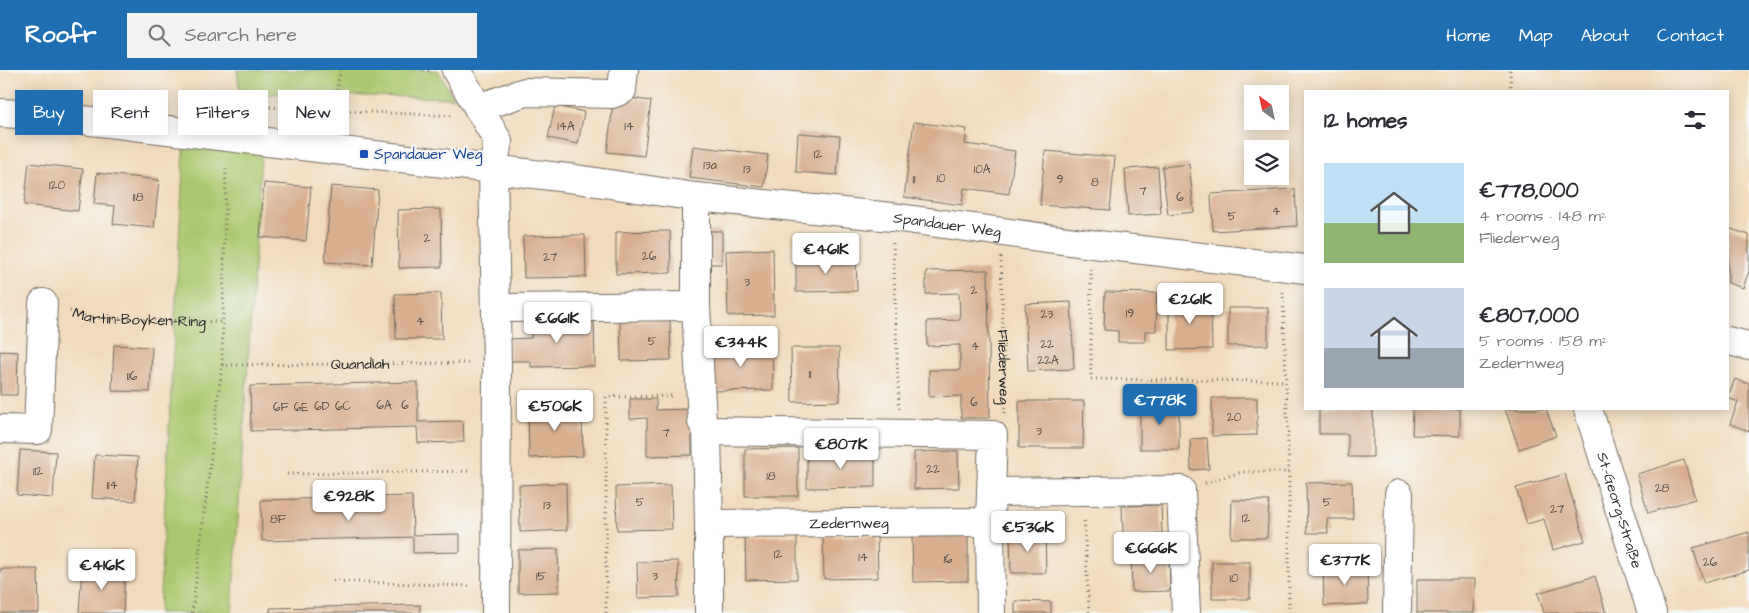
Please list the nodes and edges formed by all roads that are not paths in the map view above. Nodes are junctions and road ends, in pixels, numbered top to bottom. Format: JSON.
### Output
{"nodes":[{"id":1,"x":456,"y":70,"type":"edge"},
{"id":2,"x":624,"y":70,"type":"edge"},
{"id":3,"x":0,"y":113,"type":"edge"},
{"id":4,"x":481,"y":113,"type":"junction"},
{"id":5,"x":493,"y":170,"type":"junction"},
{"id":6,"x":696,"y":197,"type":"junction"},
{"id":7,"x":1294,"y":268,"type":"edge"},
{"id":8,"x":42,"y":303,"type":"road end"},
{"id":9,"x":696,"y":306,"type":"junction"},
{"id":10,"x":496,"y":308,"type":"junction"},
{"id":11,"x":1729,"y":341,"type":"edge"},
{"id":12,"x":1749,"y":346,"type":"edge"},
{"id":13,"x":1588,"y":410,"type":"edge"},
{"id":14,"x":0,"y":429,"type":"edge"},
{"id":15,"x":708,"y":431,"type":"junction"},
{"id":16,"x":991,"y":492,"type":"junction"},
{"id":17,"x":1398,"y":494,"type":"dead end"},
{"id":18,"x":990,"y":522,"type":"junction"},
{"id":19,"x":709,"y":524,"type":"junction"},
{"id":20,"x":496,"y":600,"type":"edge"},
{"id":21,"x":710,"y":613,"type":"edge"},
{"id":22,"x":991,"y":613,"type":"edge"},
{"id":23,"x":1186,"y":613,"type":"edge"},
{"id":24,"x":1397,"y":613,"type":"edge"},
{"id":25,"x":1652,"y":613,"type":"edge"}],
"edges":[{"from":1,"to":4,"type":"street"},
{"from":2,"to":4,"type":"street"},
{"from":3,"to":5,"type":"street","name":"Spandauer Weg"},
{"from":4,"to":5,"type":"street"},
{"from":5,"to":6,"type":"street","name":"Spandauer Weg"},
{"from":5,"to":10,"type":"street"},
{"from":6,"to":7,"type":"street","name":"Spandauer Weg"},
{"from":6,"to":9,"type":"street"},
{"from":8,"to":14,"type":"street"},
{"from":9,"to":10,"type":"street"},
{"from":9,"to":15,"type":"street"},
{"from":10,"to":20,"type":"street"},
{"from":11,"to":12,"type":"street"},
{"from":13,"to":25,"type":"street","name":"St.-Georg-Straße"},
{"from":15,"to":16,"type":"street"},
{"from":15,"to":19,"type":"street"},
{"from":16,"to":18,"type":"street"},
{"from":16,"to":23,"type":"street"},
{"from":17,"to":24,"type":"street"},
{"from":18,"to":19,"type":"street","name":"Zedernweg"},
{"from":18,"to":22,"type":"street"},
{"from":19,"to":21,"type":"street"}]}
